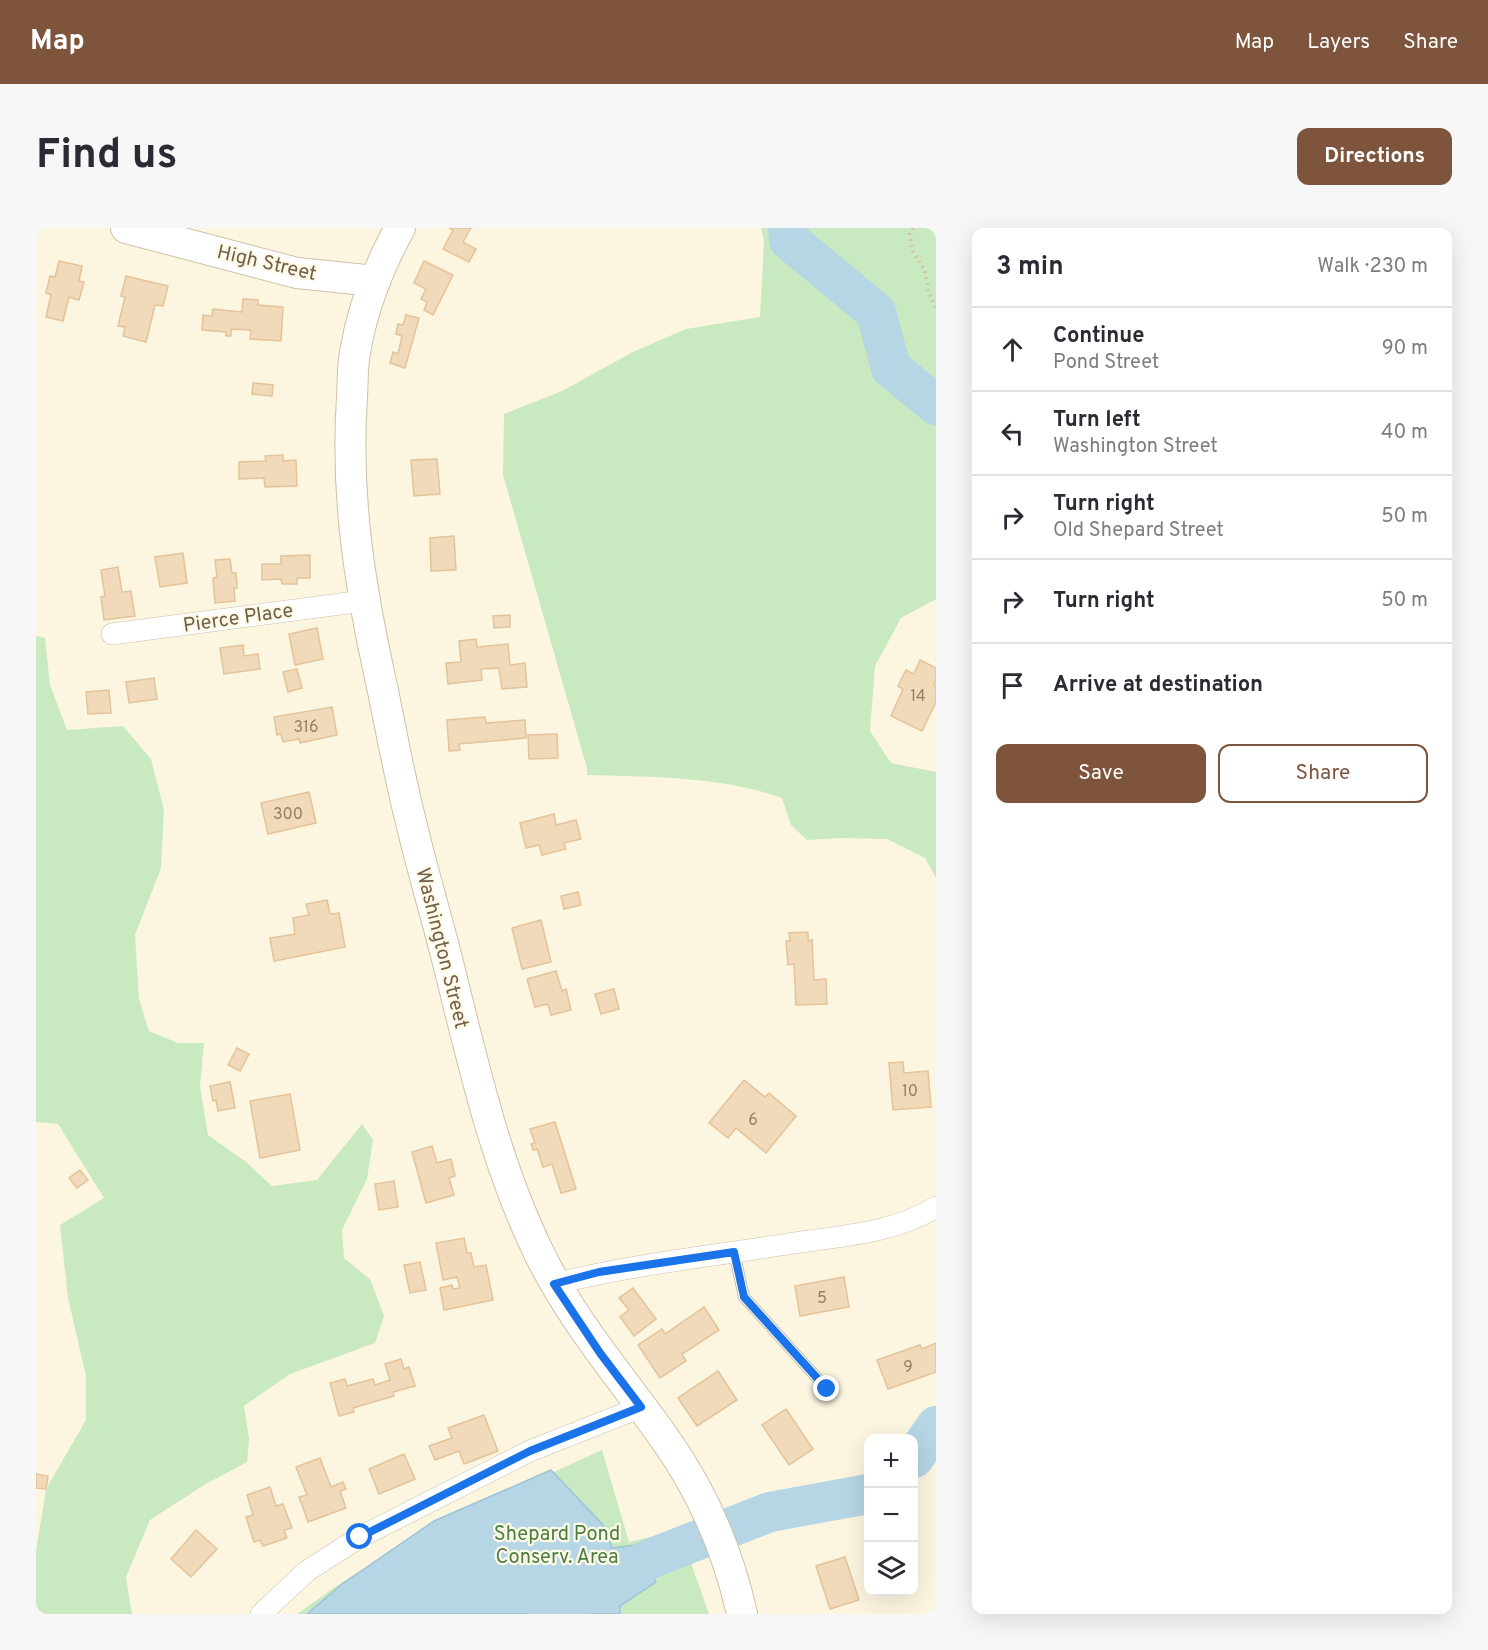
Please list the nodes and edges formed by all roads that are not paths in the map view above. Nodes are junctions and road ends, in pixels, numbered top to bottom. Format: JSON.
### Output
{"nodes":[{"id":1,"x":126,"y":228,"type":"edge"},
{"id":2,"x":400,"y":228,"type":"edge"},
{"id":3,"x":375,"y":281,"type":"junction"},
{"id":4,"x":363,"y":601,"type":"junction"},
{"id":5,"x":112,"y":634,"type":"dead end"},
{"id":6,"x":936,"y":1207,"type":"edge"},
{"id":7,"x":734,"y":1252,"type":"junction"},
{"id":8,"x":554,"y":1284,"type":"junction"},
{"id":9,"x":827,"y":1389,"type":"dead end"},
{"id":10,"x":641,"y":1407,"type":"junction"},
{"id":11,"x":261,"y":1614,"type":"edge"},
{"id":12,"x":742,"y":1614,"type":"edge"}],
"edges":[{"from":1,"to":3,"type":"main road","name":"High Street"},
{"from":2,"to":3,"type":"main road","name":"Washington Street"},
{"from":3,"to":4,"type":"main road","name":"Washington Street"},
{"from":4,"to":5,"type":"street","name":"Pierce Place"},
{"from":4,"to":8,"type":"main road","name":"Washington Street"},
{"from":6,"to":7,"type":"street"},
{"from":7,"to":8,"type":"street"},
{"from":7,"to":9,"type":"lane"},
{"from":8,"to":10,"type":"main road","name":"Washington Street"},
{"from":10,"to":11,"type":"street"},
{"from":10,"to":12,"type":"main road","name":"Washington Street"}]}
